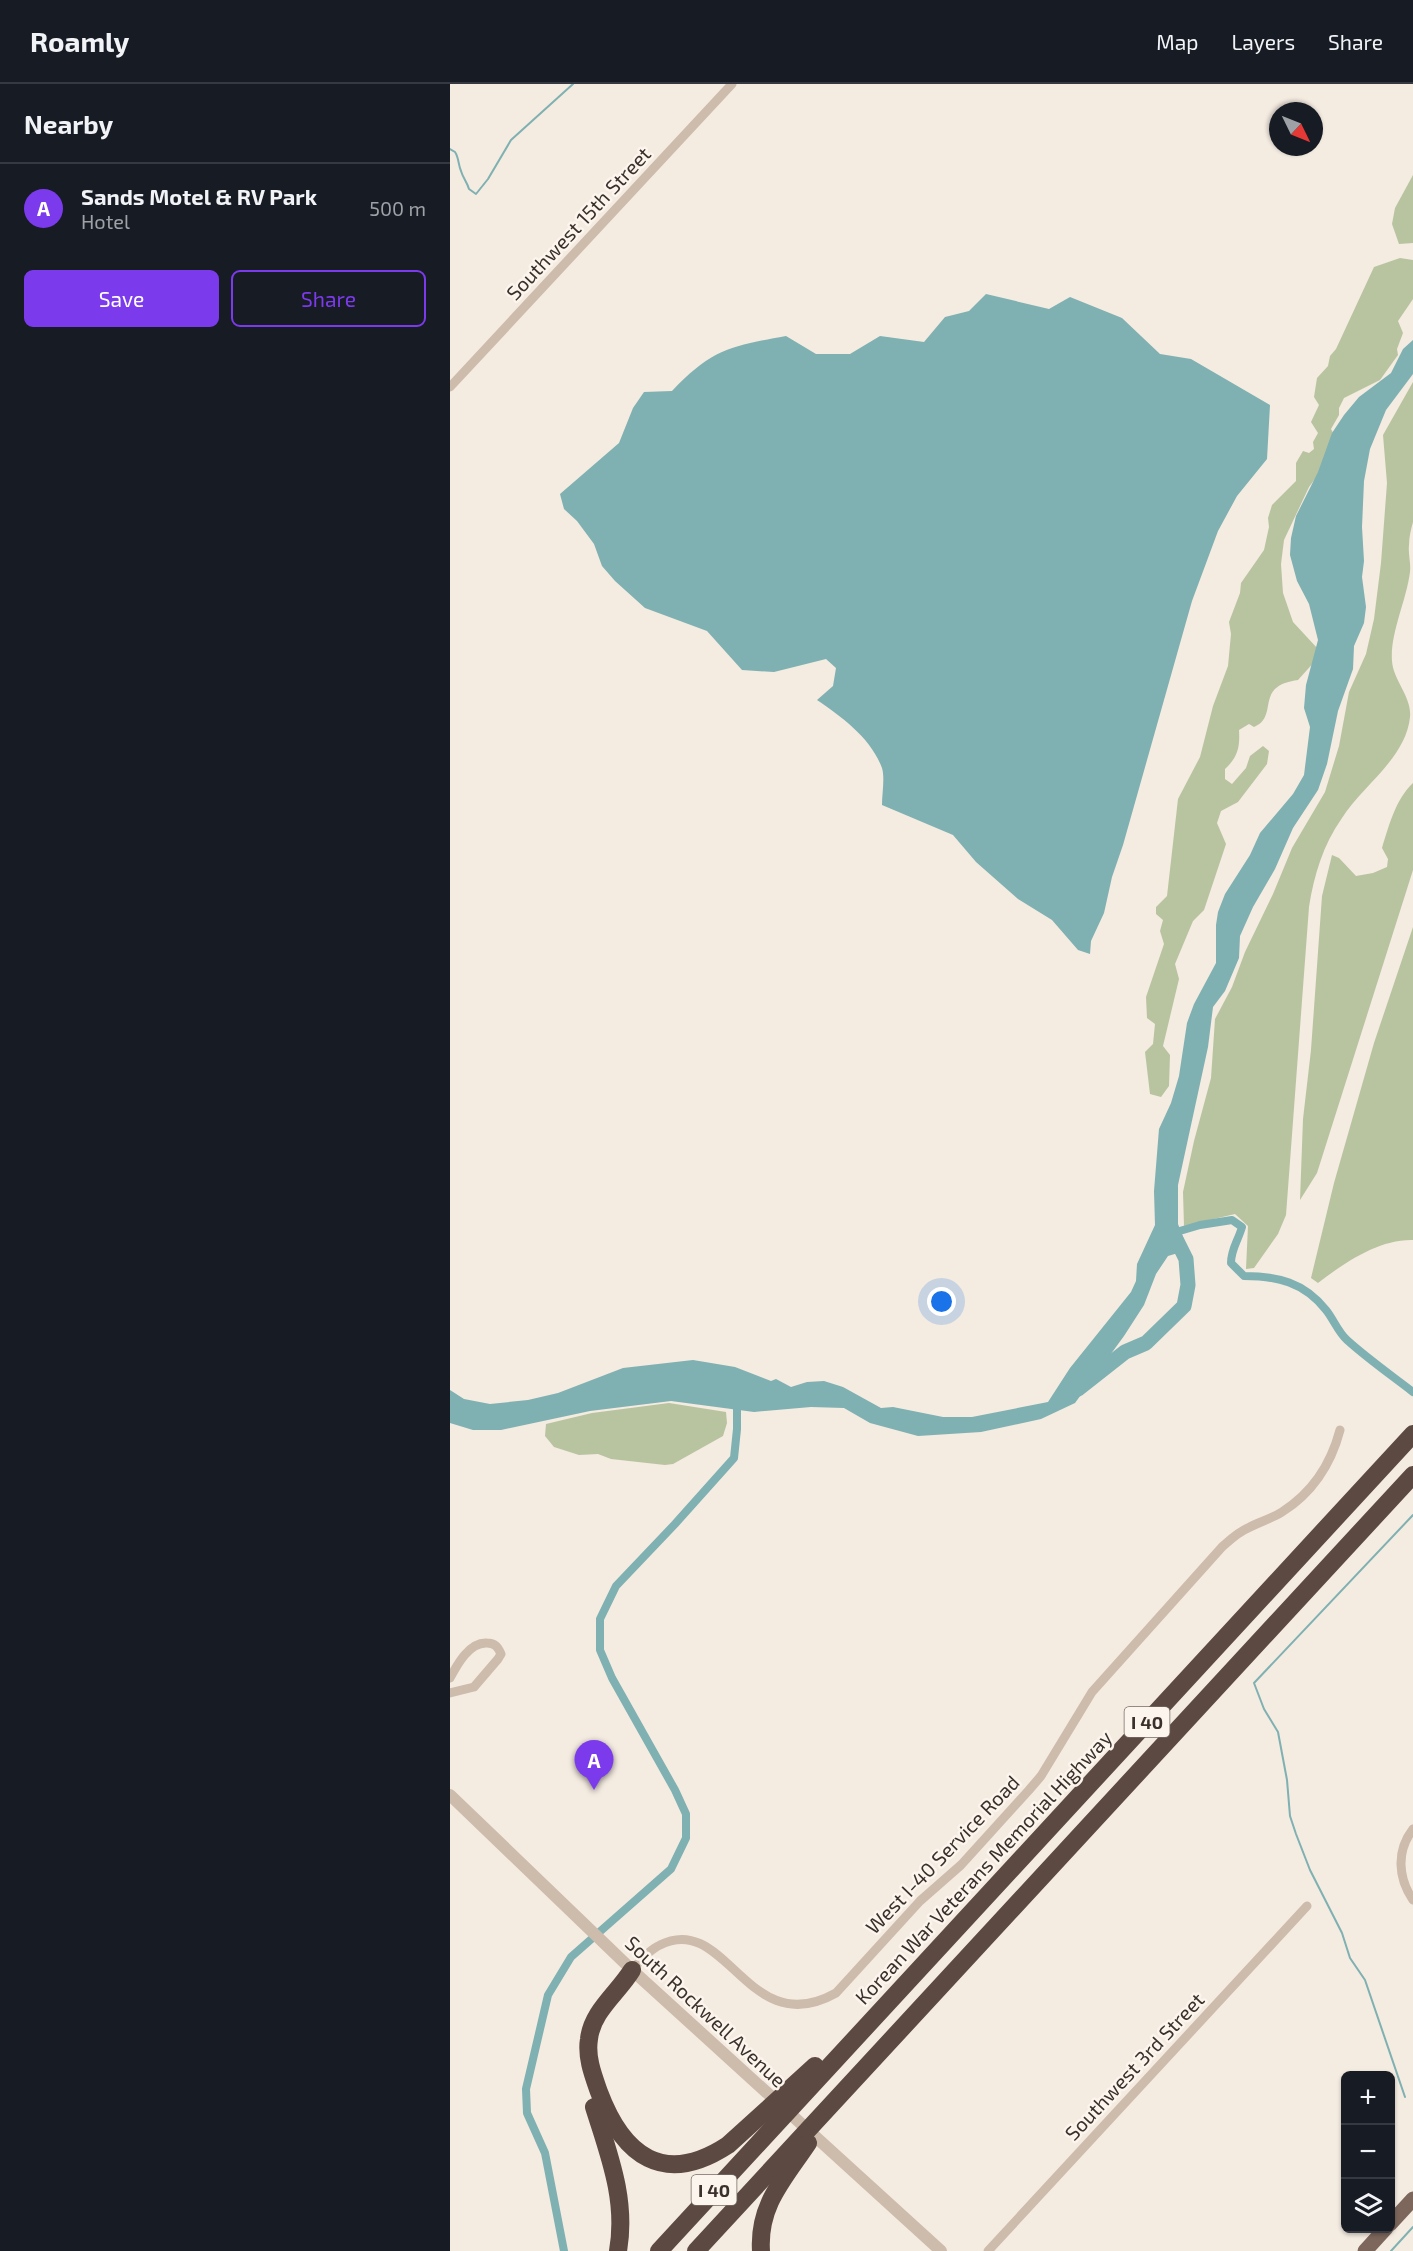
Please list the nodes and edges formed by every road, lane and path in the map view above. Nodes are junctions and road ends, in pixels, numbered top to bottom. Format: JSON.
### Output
{"nodes":[{"id":1,"x":732,"y":84,"type":"edge"},
{"id":2,"x":450,"y":387,"type":"edge"},
{"id":3,"x":1340,"y":1430,"type":"dead end"},
{"id":4,"x":1413,"y":1434,"type":"edge"},
{"id":5,"x":1413,"y":1475,"type":"edge"},
{"id":6,"x":450,"y":1678,"type":"edge"},
{"id":7,"x":450,"y":1693,"type":"edge"},
{"id":8,"x":450,"y":1795,"type":"edge"},
{"id":9,"x":1413,"y":1829,"type":"edge"},
{"id":10,"x":1413,"y":1900,"type":"edge"},
{"id":11,"x":1307,"y":1906,"type":"dead end"},
{"id":12,"x":632,"y":1970,"type":"junction"},
{"id":13,"x":880,"y":2011,"type":"junction"},
{"id":14,"x":838,"y":2098,"type":"junction"},
{"id":15,"x":1413,"y":2199,"type":"edge"},
{"id":16,"x":1395,"y":2219,"type":"edge"},
{"id":17,"x":1382,"y":2233,"type":"edge"},
{"id":18,"x":618,"y":2251,"type":"edge"},
{"id":19,"x":659,"y":2251,"type":"edge"},
{"id":20,"x":696,"y":2251,"type":"edge"},
{"id":21,"x":761,"y":2251,"type":"edge"},
{"id":22,"x":941,"y":2251,"type":"edge"},
{"id":23,"x":988,"y":2251,"type":"edge"},
{"id":24,"x":1365,"y":2251,"type":"edge"}],
"edges":[{"from":1,"to":2,"type":"street","name":"Southwest 15th Street"},
{"from":3,"to":12,"type":"street","name":"West I-40 Service Road"},
{"from":4,"to":13,"type":"highway","name":"Korean War Veterans Memorial Highway","number":"I 40"},
{"from":5,"to":14,"type":"highway","number":"I 40"},
{"from":6,"to":7,"type":"street"},
{"from":8,"to":12,"type":"street","name":"South Rockwell Avenue"},
{"from":9,"to":10,"type":"street"},
{"from":11,"to":23,"type":"street","name":"Southwest 3rd Street"},
{"from":12,"to":13,"type":"highway"},
{"from":12,"to":18,"type":"highway"},
{"from":12,"to":22,"type":"street","name":"South Rockwell Avenue"},
{"from":13,"to":19,"type":"highway","name":"Korean War Veterans Memorial Highway","number":"I 40"},
{"from":14,"to":20,"type":"highway","number":"I 40"},
{"from":14,"to":21,"type":"highway"},
{"from":15,"to":16,"type":"main road"},
{"from":17,"to":24,"type":"main road"}]}
